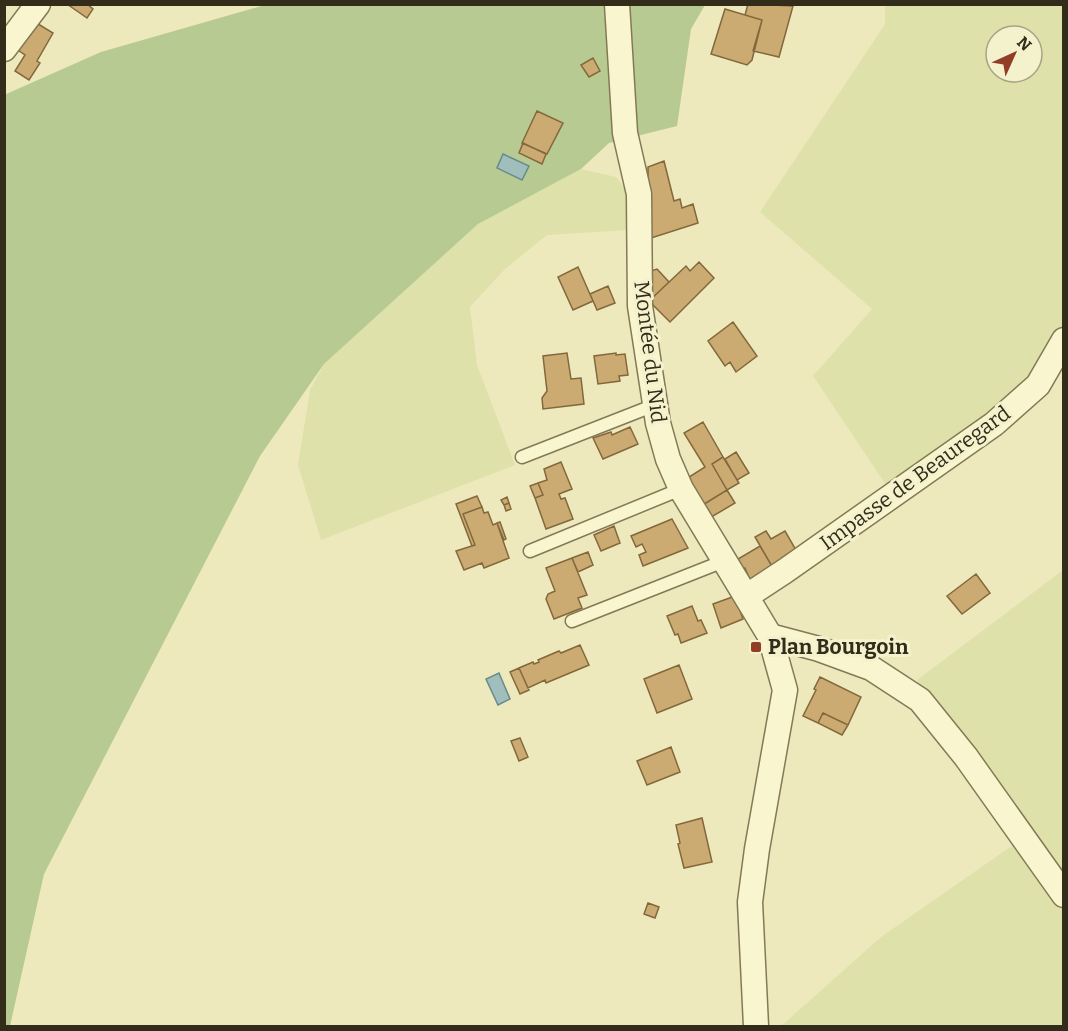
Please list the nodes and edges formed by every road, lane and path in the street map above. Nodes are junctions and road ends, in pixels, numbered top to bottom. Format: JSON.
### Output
{"nodes":[{"id":1,"x":38,"y":4,"type":"edge"},
{"id":2,"x":617,"y":4,"type":"edge"},
{"id":3,"x":4,"y":49,"type":"edge"},
{"id":4,"x":1064,"y":340,"type":"edge"},
{"id":5,"x":655,"y":405,"type":"junction"},
{"id":6,"x":522,"y":457,"type":"dead end"},
{"id":7,"x":681,"y":489,"type":"junction"},
{"id":8,"x":530,"y":551,"type":"dead end"},
{"id":9,"x":724,"y":561,"type":"junction"},
{"id":10,"x":747,"y":596,"type":"junction"},
{"id":11,"x":572,"y":621,"type":"dead end"},
{"id":12,"x":771,"y":636,"type":"junction"},
{"id":13,"x":1064,"y":895,"type":"edge"},
{"id":14,"x":756,"y":1026,"type":"edge"}],
"edges":[{"from":1,"to":3,"type":"street"},
{"from":2,"to":5,"type":"street","name":"Montée du Nid"},
{"from":4,"to":10,"type":"street","name":"Impasse de Beauregard"},
{"from":5,"to":6,"type":"lane"},
{"from":5,"to":7,"type":"street","name":"Montée du Nid"},
{"from":7,"to":8,"type":"lane"},
{"from":7,"to":9,"type":"street","name":"Montée du Nid"},
{"from":9,"to":10,"type":"street","name":"Montée du Nid"},
{"from":9,"to":11,"type":"lane"},
{"from":10,"to":12,"type":"street","name":"Montée du Nid"},
{"from":12,"to":13,"type":"street"},
{"from":12,"to":14,"type":"street","name":"Montée du Nid"}]}
